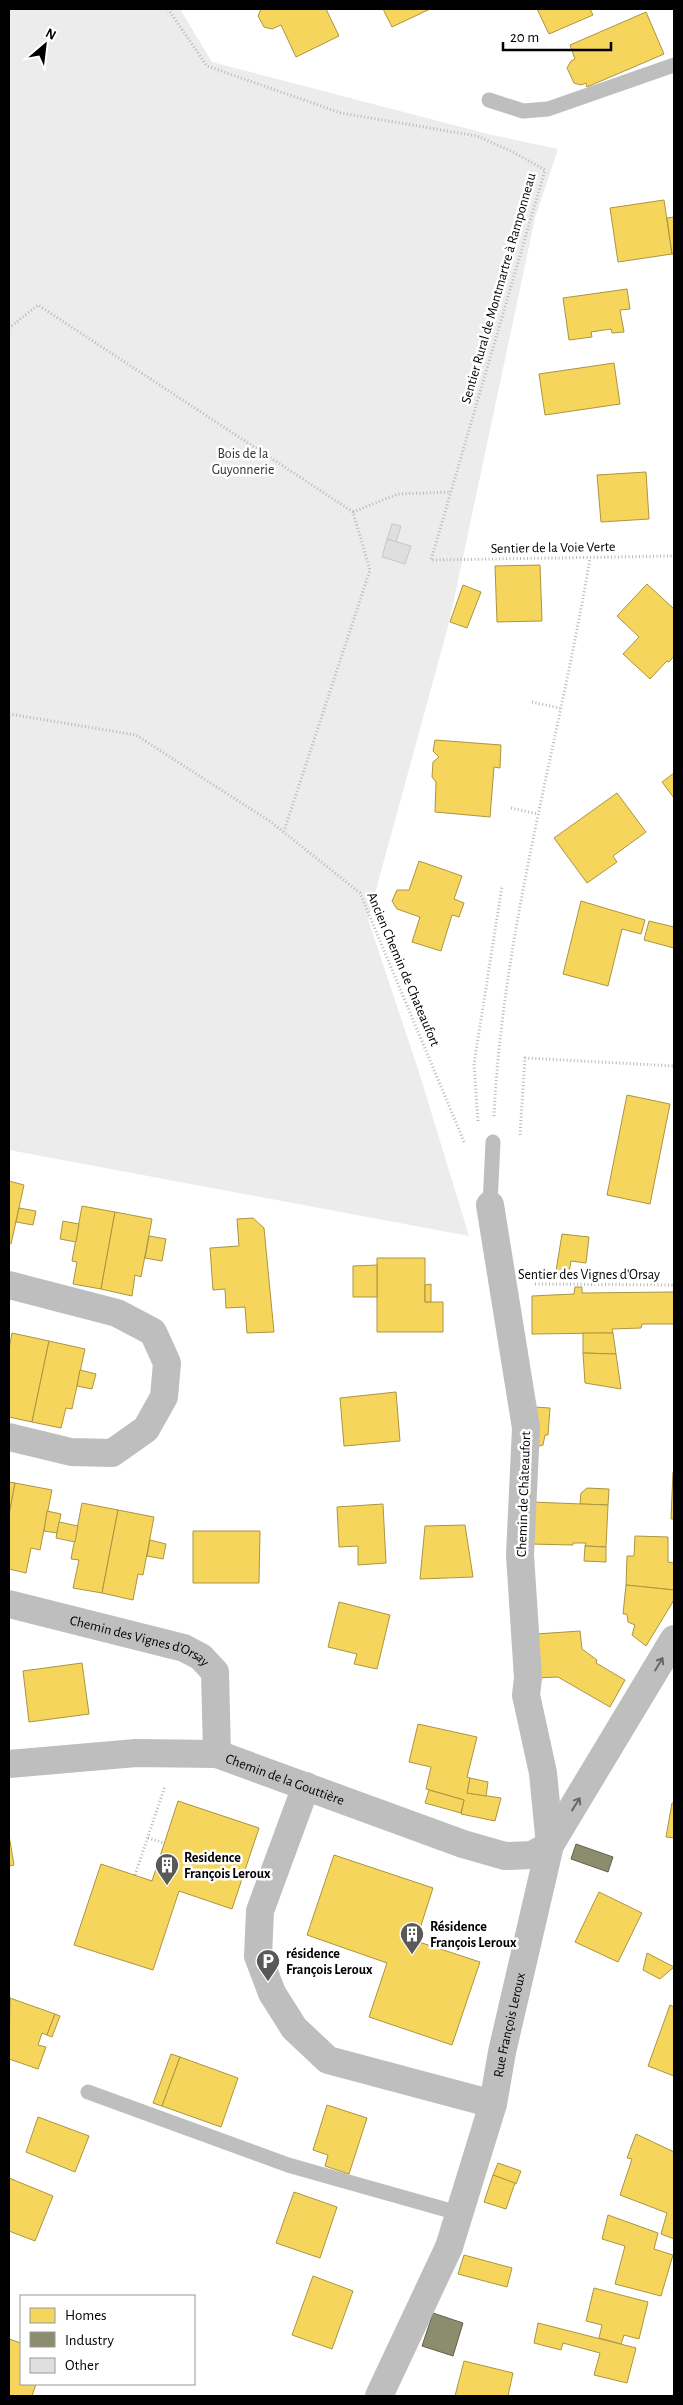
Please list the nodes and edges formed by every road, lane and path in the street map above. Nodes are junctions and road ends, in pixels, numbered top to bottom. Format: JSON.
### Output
{"nodes":[{"id":1,"x":168,"y":9,"type":"edge"},
{"id":2,"x":674,"y":65,"type":"edge"},
{"id":3,"x":489,"y":100,"type":"dead end"},
{"id":4,"x":9,"y":328,"type":"edge"},
{"id":5,"x":451,"y":492,"type":"junction"},
{"id":6,"x":353,"y":512,"type":"junction"},
{"id":7,"x":674,"y":556,"type":"edge"},
{"id":8,"x":590,"y":558,"type":"junction"},
{"id":9,"x":432,"y":560,"type":"joint"},
{"id":10,"x":532,"y":702,"type":"dead end"},
{"id":11,"x":560,"y":708,"type":"junction"},
{"id":12,"x":9,"y":714,"type":"edge"},
{"id":13,"x":510,"y":808,"type":"dead end"},
{"id":14,"x":538,"y":814,"type":"junction"},
{"id":15,"x":284,"y":832,"type":"junction"},
{"id":16,"x":502,"y":886,"type":"dead end"},
{"id":17,"x":674,"y":1066,"type":"edge"},
{"id":18,"x":493,"y":1142,"type":"junction"},
{"id":19,"x":519,"y":1144,"type":"dead end"},
{"id":20,"x":467,"y":1150,"type":"dead end"},
{"id":21,"x":490,"y":1205,"type":"joint"},
{"id":22,"x":9,"y":1285,"type":"edge"},
{"id":23,"x":504,"y":1285,"type":"junction"},
{"id":24,"x":674,"y":1285,"type":"edge"},
{"id":25,"x":9,"y":1437,"type":"edge"},
{"id":26,"x":9,"y":1604,"type":"edge"},
{"id":27,"x":674,"y":1639,"type":"edge"},
{"id":28,"x":176,"y":1754,"type":"junction"},
{"id":29,"x":218,"y":1754,"type":"junction"},
{"id":30,"x":9,"y":1764,"type":"edge"},
{"id":31,"x":306,"y":1786,"type":"junction"},
{"id":32,"x":148,"y":1838,"type":"junction"},
{"id":33,"x":164,"y":1843,"type":"dead end"},
{"id":34,"x":550,"y":1845,"type":"junction"},
{"id":35,"x":135,"y":1876,"type":"dead end"},
{"id":36,"x":88,"y":2092,"type":"dead end"},
{"id":37,"x":493,"y":2104,"type":"junction"},
{"id":38,"x":458,"y":2213,"type":"junction"},
{"id":39,"x":379,"y":2396,"type":"edge"}],
"edges":[{"from":1,"to":5,"type":"path","name":"Sentier Rural de Montmartre à Ramponneau"},
{"from":2,"to":3,"type":"lane"},
{"from":4,"to":6,"type":"path"},
{"from":5,"to":6,"type":"path"},
{"from":5,"to":9,"type":"path","name":"Sentier Rural de Montmartre à Ramponneau"},
{"from":6,"to":15,"type":"path"},
{"from":7,"to":8,"type":"path","name":"Sentier de la Voie Verte"},
{"from":8,"to":9,"type":"path","name":"Sentier de la Voie Verte"},
{"from":8,"to":11,"type":"path"},
{"from":10,"to":11,"type":"path"},
{"from":11,"to":14,"type":"path"},
{"from":12,"to":15,"type":"path","name":"Ancien Chemin de Chateaufort"},
{"from":13,"to":14,"type":"path"},
{"from":14,"to":18,"type":"path"},
{"from":15,"to":20,"type":"path","name":"Ancien Chemin de Chateaufort"},
{"from":16,"to":18,"type":"path"},
{"from":17,"to":19,"type":"path"},
{"from":18,"to":21,"type":"lane","name":"Chemin de Châteaufort"},
{"from":21,"to":23,"type":"street","name":"Chemin de Châteaufort"},
{"from":22,"to":25,"type":"street"},
{"from":23,"to":24,"type":"path","name":"Sentier des Vignes d'Orsay"},
{"from":23,"to":34,"type":"street","name":"Chemin de Châteaufort"},
{"from":26,"to":29,"type":"street","name":"Chemin des Vignes d'Orsay"},
{"from":34,"to":27,"type":"street","name":"Rue François Leroux","one_way":true},
{"from":28,"to":29,"type":"street","name":"Chemin de la Gouttière"},
{"from":28,"to":30,"type":"street","name":"Chemin de la Gouttière"},
{"from":28,"to":32,"type":"path"},
{"from":29,"to":31,"type":"street","name":"Chemin de la Gouttière"},
{"from":31,"to":34,"type":"street","name":"Chemin de la Gouttière"},
{"from":31,"to":37,"type":"street"},
{"from":32,"to":33,"type":"path"},
{"from":32,"to":35,"type":"path"},
{"from":34,"to":37,"type":"street","name":"Rue François Leroux"},
{"from":36,"to":38,"type":"lane"},
{"from":37,"to":38,"type":"street","name":"Rue François Leroux"},
{"from":38,"to":39,"type":"street","name":"Rue François Leroux"}]}
